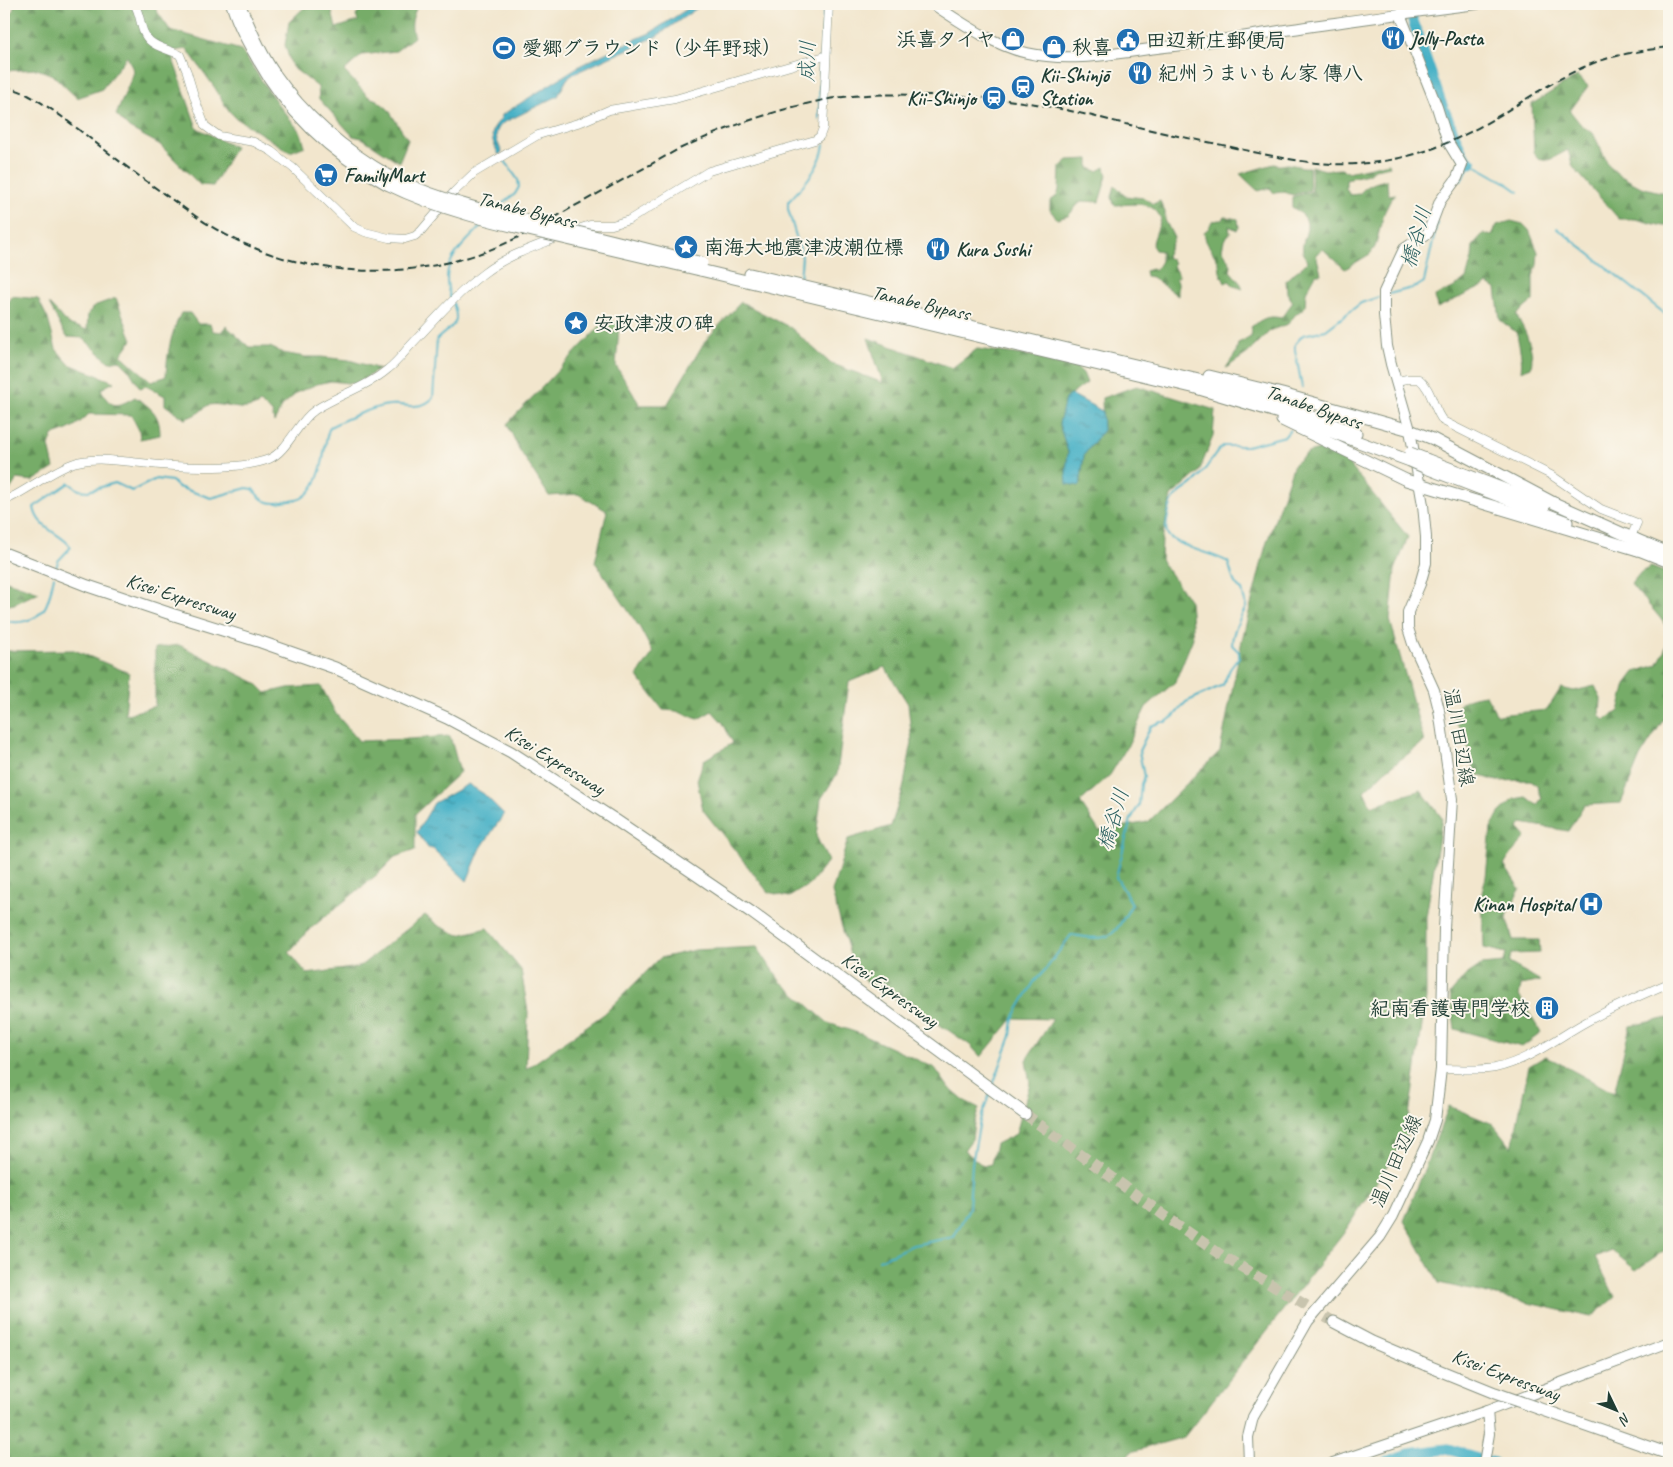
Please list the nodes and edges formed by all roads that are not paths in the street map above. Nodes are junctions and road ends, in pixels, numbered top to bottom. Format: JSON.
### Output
{"nodes":[{"id":1,"x":134,"y":4,"type":"edge"},
{"id":2,"x":829,"y":4,"type":"edge"},
{"id":3,"x":934,"y":4,"type":"edge"},
{"id":4,"x":1477,"y":4,"type":"edge"},
{"id":5,"x":234,"y":6,"type":"edge"},
{"id":6,"x":1402,"y":14,"type":"junction"},
{"id":7,"x":825,"y":56,"type":"junction"},
{"id":8,"x":701,"y":267,"type":"junction"},
{"id":9,"x":1134,"y":364,"type":"junction"},
{"id":10,"x":1396,"y":381,"type":"junction"},
{"id":11,"x":1196,"y":388,"type":"junction"},
{"id":12,"x":1410,"y":430,"type":"junction"},
{"id":13,"x":1410,"y":457,"type":"junction"},
{"id":14,"x":1419,"y":483,"type":"junction"},
{"id":15,"x":4,"y":501,"type":"edge"},
{"id":16,"x":1635,"y":542,"type":"junction"},
{"id":17,"x":4,"y":553,"type":"edge"},
{"id":18,"x":1669,"y":553,"type":"edge"},
{"id":19,"x":1669,"y":562,"type":"edge"},
{"id":20,"x":1669,"y":983,"type":"edge"},
{"id":21,"x":1441,"y":1069,"type":"junction"},
{"id":22,"x":1025,"y":1114,"type":"tunnel mouth"},
{"id":23,"x":1334,"y":1322,"type":"tunnel mouth"},
{"id":24,"x":1669,"y":1342,"type":"edge"},
{"id":25,"x":1487,"y":1411,"type":"junction"},
{"id":26,"x":1669,"y":1454,"type":"edge"},
{"id":27,"x":1249,"y":1463,"type":"edge"},
{"id":28,"x":1333,"y":1463,"type":"edge"},
{"id":29,"x":1484,"y":1463,"type":"edge"}],
"edges":[{"from":1,"to":7,"type":"street"},
{"from":2,"to":7,"type":"street"},
{"from":3,"to":6,"type":"main road"},
{"from":4,"to":6,"type":"main road"},
{"from":5,"to":8,"type":"highway","name":"Tanabe Bypass","bridge":true},
{"from":6,"to":10,"type":"main road","name":"温川田辺線"},
{"from":7,"to":15,"type":"street"},
{"from":8,"to":9,"type":"highway","name":"Tanabe Bypass"},
{"from":8,"to":11,"type":"highway","name":"Tanabe Bypass"},
{"from":9,"to":12,"type":"highway"},
{"from":9,"to":13,"type":"highway","name":"Tanabe Bypass"},
{"from":10,"to":12,"type":"main road","name":"温川田辺線"},
{"from":10,"to":16,"type":"street"},
{"from":11,"to":13,"type":"highway","name":"Tanabe Bypass"},
{"from":11,"to":14,"type":"highway"},
{"from":12,"to":14,"type":"main road","name":"温川田辺線"},
{"from":12,"to":16,"type":"highway"},
{"from":13,"to":16,"type":"highway","name":"Tanabe Bypass","bridge":true},
{"from":14,"to":16,"type":"highway"},
{"from":14,"to":21,"type":"main road","name":"温川田辺線"},
{"from":16,"to":18,"type":"highway","name":"Tanabe Bypass"},
{"from":16,"to":19,"type":"highway","name":"Tanabe Bypass"},
{"from":17,"to":22,"type":"highway","name":"Kisei Expressway"},
{"from":20,"to":21,"type":"street"},
{"from":21,"to":27,"type":"main road","name":"温川田辺線"},
{"from":23,"to":26,"type":"highway","name":"Kisei Expressway","bridge":true},
{"from":24,"to":25,"type":"main road"},
{"from":25,"to":28,"type":"main road"},
{"from":25,"to":29,"type":"main road"}]}
